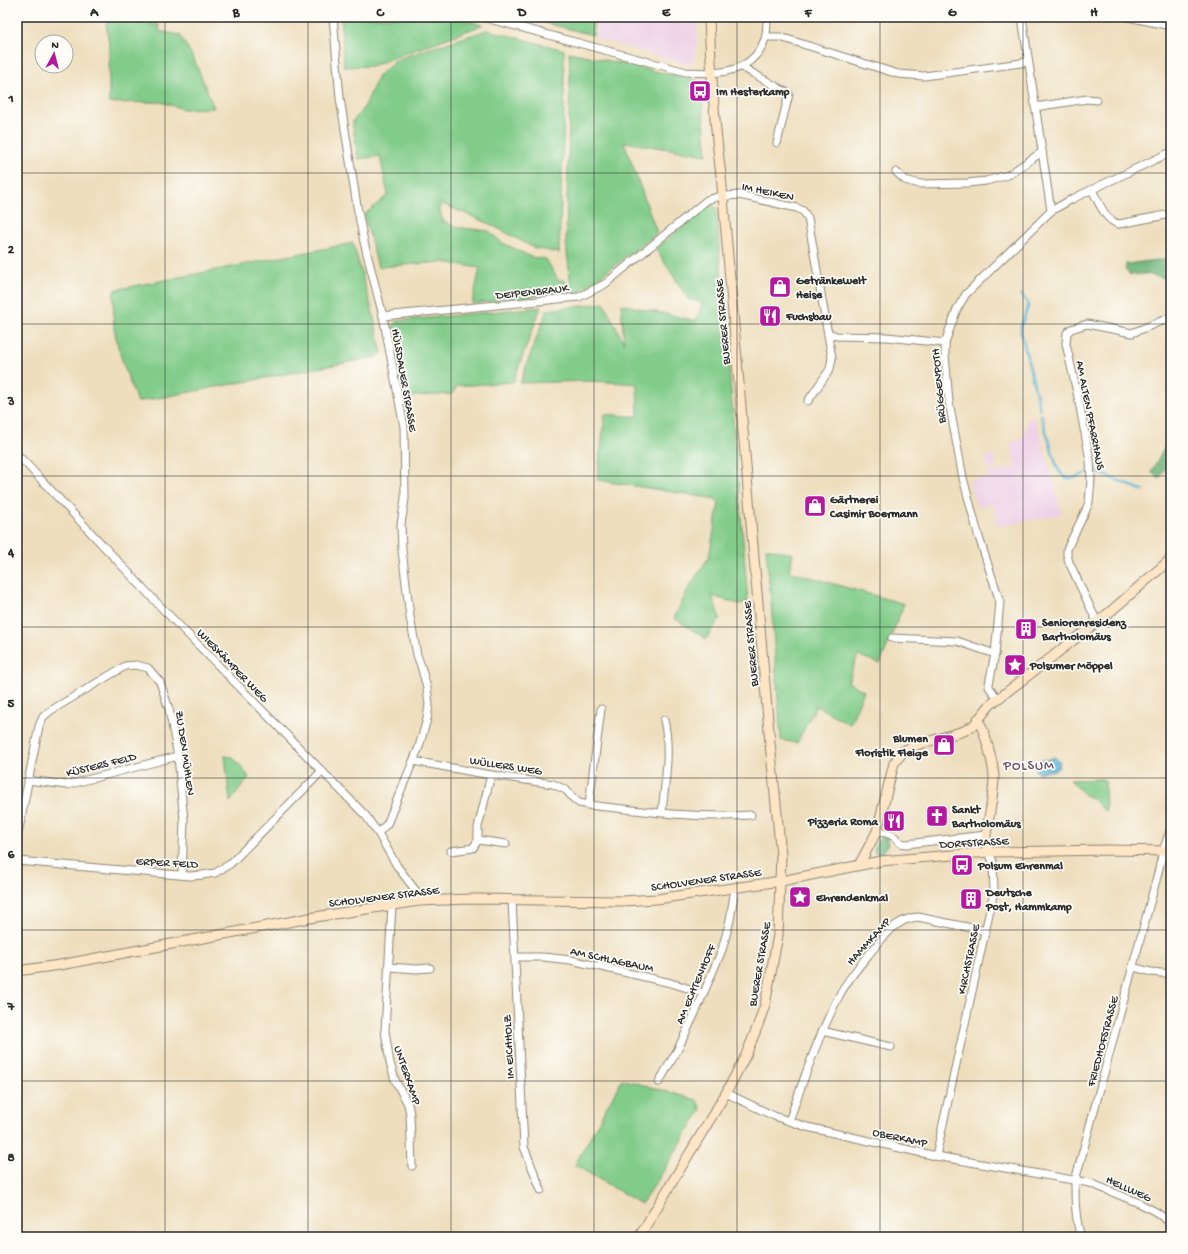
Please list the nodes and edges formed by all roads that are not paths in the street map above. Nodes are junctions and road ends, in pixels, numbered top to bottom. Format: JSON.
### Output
{"nodes":[{"id":1,"x":333,"y":17,"type":"edge"},
{"id":2,"x":482,"y":17,"type":"edge"},
{"id":3,"x":709,"y":17,"type":"edge"},
{"id":4,"x":767,"y":17,"type":"edge"},
{"id":5,"x":1022,"y":17,"type":"edge"},
{"id":6,"x":1128,"y":17,"type":"edge"},
{"id":7,"x":1171,"y":26,"type":"edge"},
{"id":8,"x":766,"y":37,"type":"junction"},
{"id":9,"x":1028,"y":62,"type":"junction"},
{"id":10,"x":742,"y":67,"type":"junction"},
{"id":11,"x":711,"y":73,"type":"junction"},
{"id":12,"x":1097,"y":100,"type":"dead end"},
{"id":13,"x":1035,"y":107,"type":"junction"},
{"id":14,"x":777,"y":143,"type":"dead end"},
{"id":15,"x":1042,"y":152,"type":"junction"},
{"id":16,"x":1171,"y":152,"type":"edge"},
{"id":17,"x":896,"y":172,"type":"dead end"},
{"id":18,"x":1092,"y":190,"type":"junction"},
{"id":19,"x":723,"y":196,"type":"junction"},
{"id":20,"x":1051,"y":211,"type":"junction"},
{"id":21,"x":1171,"y":214,"type":"edge"},
{"id":22,"x":383,"y":316,"type":"junction"},
{"id":23,"x":1169,"y":318,"type":"dead end"},
{"id":24,"x":828,"y":333,"type":"junction"},
{"id":25,"x":945,"y":343,"type":"junction"},
{"id":26,"x":808,"y":402,"type":"dead end"},
{"id":27,"x":17,"y":454,"type":"edge"},
{"id":28,"x":1171,"y":559,"type":"edge"},
{"id":29,"x":1097,"y":622,"type":"junction"},
{"id":30,"x":892,"y":638,"type":"dead end"},
{"id":31,"x":995,"y":654,"type":"junction"},
{"id":32,"x":998,"y":699,"type":"junction"},
{"id":33,"x":601,"y":709,"type":"dead end"},
{"id":34,"x":978,"y":719,"type":"junction"},
{"id":35,"x":664,"y":720,"type":"dead end"},
{"id":36,"x":178,"y":756,"type":"junction"},
{"id":37,"x":413,"y":761,"type":"junction"},
{"id":38,"x":322,"y":771,"type":"junction"},
{"id":39,"x":491,"y":775,"type":"junction"},
{"id":40,"x":28,"y":780,"type":"junction"},
{"id":41,"x":589,"y":805,"type":"junction"},
{"id":42,"x":662,"y":812,"type":"junction"},
{"id":43,"x":751,"y":815,"type":"dead end"},
{"id":44,"x":1171,"y":828,"type":"edge"},
{"id":45,"x":877,"y":831,"type":"junction"},
{"id":46,"x":378,"y":832,"type":"junction"},
{"id":47,"x":986,"y":835,"type":"junction"},
{"id":48,"x":17,"y":839,"type":"edge"},
{"id":49,"x":478,"y":840,"type":"junction"},
{"id":50,"x":506,"y":844,"type":"dead end"},
{"id":51,"x":451,"y":851,"type":"dead end"},
{"id":52,"x":1167,"y":851,"type":"edge"},
{"id":53,"x":989,"y":852,"type":"junction"},
{"id":54,"x":17,"y":861,"type":"edge"},
{"id":55,"x":859,"y":865,"type":"junction"},
{"id":56,"x":182,"y":875,"type":"junction"},
{"id":57,"x":781,"y":881,"type":"junction"},
{"id":58,"x":735,"y":888,"type":"junction"},
{"id":59,"x":512,"y":900,"type":"junction"},
{"id":60,"x":419,"y":901,"type":"junction"},
{"id":61,"x":392,"y":905,"type":"junction"},
{"id":62,"x":986,"y":931,"type":"junction"},
{"id":63,"x":515,"y":957,"type":"junction"},
{"id":64,"x":388,"y":967,"type":"junction"},
{"id":65,"x":430,"y":968,"type":"dead end"},
{"id":66,"x":1133,"y":968,"type":"junction"},
{"id":67,"x":17,"y":971,"type":"edge"},
{"id":68,"x":1171,"y":974,"type":"edge"},
{"id":69,"x":703,"y":993,"type":"junction"},
{"id":70,"x":822,"y":1031,"type":"junction"},
{"id":71,"x":891,"y":1047,"type":"dead end"},
{"id":72,"x":659,"y":1082,"type":"dead end"},
{"id":73,"x":726,"y":1094,"type":"junction"},
{"id":74,"x":789,"y":1121,"type":"junction"},
{"id":75,"x":936,"y":1156,"type":"junction"},
{"id":76,"x":412,"y":1166,"type":"dead end"},
{"id":77,"x":1075,"y":1181,"type":"junction"},
{"id":78,"x":541,"y":1190,"type":"dead end"},
{"id":79,"x":1171,"y":1223,"type":"edge"},
{"id":80,"x":638,"y":1237,"type":"edge"},
{"id":81,"x":1081,"y":1237,"type":"edge"}],
"edges":[{"from":1,"to":22,"type":"street","name":"HÜLSDAUER STRASSE"},
{"from":2,"to":11,"type":"street"},
{"from":3,"to":11,"type":"main road","name":"BUERER STRASSE"},
{"from":4,"to":8,"type":"street"},
{"from":5,"to":9,"type":"street"},
{"from":6,"to":7,"type":"street"},
{"from":8,"to":9,"type":"street"},
{"from":8,"to":10,"type":"street"},
{"from":9,"to":13,"type":"street"},
{"from":10,"to":11,"type":"street"},
{"from":10,"to":14,"type":"street"},
{"from":11,"to":19,"type":"main road","name":"BUERER STRASSE"},
{"from":12,"to":13,"type":"street"},
{"from":13,"to":15,"type":"street"},
{"from":15,"to":17,"type":"street"},
{"from":15,"to":20,"type":"street"},
{"from":16,"to":18,"type":"street","name":"BRÜGGENPOTH"},
{"from":18,"to":20,"type":"street","name":"BRÜGGENPOTH"},
{"from":18,"to":21,"type":"street"},
{"from":19,"to":22,"type":"street","name":"DEIPENBRAUK"},
{"from":19,"to":24,"type":"street","name":"IM HEIKEN"},
{"from":19,"to":57,"type":"main road","name":"BUERER STRASSE"},
{"from":20,"to":25,"type":"street","name":"BRÜGGENPOTH"},
{"from":22,"to":37,"type":"street","name":"HÜLSDAUER STRASSE"},
{"from":23,"to":29,"type":"street","name":"AM ALTEN PFARRHAUS"},
{"from":24,"to":25,"type":"street"},
{"from":24,"to":26,"type":"street","name":"IM HEIKEN"},
{"from":25,"to":31,"type":"street","name":"BRÜGGENPOTH"},
{"from":27,"to":38,"type":"street","name":"WIESKÄMPER WEG"},
{"from":28,"to":29,"type":"main road"},
{"from":29,"to":32,"type":"main road"},
{"from":30,"to":31,"type":"street"},
{"from":31,"to":32,"type":"street","name":"BRÜGGENPOTH"},
{"from":32,"to":34,"type":"main road"},
{"from":33,"to":41,"type":"street"},
{"from":34,"to":45,"type":"main road"},
{"from":34,"to":47,"type":"main road","name":"KIRCHSTRASSE"},
{"from":35,"to":42,"type":"street"},
{"from":36,"to":40,"type":"street","name":"KÜSTERS FELD"},
{"from":36,"to":40,"type":"street","name":"ZU DEN MÜHLEN"},
{"from":36,"to":56,"type":"street","name":"ZU DEN MÜHLEN"},
{"from":37,"to":39,"type":"street","name":"WÜLLERS WEG"},
{"from":37,"to":46,"type":"street","name":"HÜLSDAUER STRASSE"},
{"from":38,"to":46,"type":"street","name":"WIESKÄMPER WEG"},
{"from":38,"to":56,"type":"street","name":"ERPER FELD"},
{"from":39,"to":41,"type":"street","name":"WÜLLERS WEG"},
{"from":39,"to":49,"type":"street"},
{"from":40,"to":48,"type":"street","name":"ZU DEN MÜHLEN"},
{"from":41,"to":42,"type":"street","name":"WÜLLERS WEG"},
{"from":42,"to":43,"type":"street","name":"WÜLLERS WEG"},
{"from":44,"to":52,"type":"street","name":"FRIEDHOFSTRASSE"},
{"from":45,"to":47,"type":"street"},
{"from":45,"to":55,"type":"main road"},
{"from":46,"to":60,"type":"street","name":"WIESKÄMPER WEG"},
{"from":47,"to":53,"type":"main road","name":"KIRCHSTRASSE"},
{"from":49,"to":50,"type":"street"},
{"from":49,"to":51,"type":"street"},
{"from":52,"to":53,"type":"main road","name":"DORFSTRASSE"},
{"from":52,"to":66,"type":"street","name":"FRIEDHOFSTRASSE"},
{"from":53,"to":55,"type":"main road","name":"DORFSTRASSE"},
{"from":53,"to":62,"type":"street","name":"KIRCHSTRASSE"},
{"from":54,"to":56,"type":"street","name":"ERPER FELD"},
{"from":55,"to":57,"type":"main road","name":"DORFSTRASSE"},
{"from":57,"to":58,"type":"main road","name":"SCHOLVENER STRASSE"},
{"from":57,"to":73,"type":"main road","name":"BUERER STRASSE"},
{"from":58,"to":59,"type":"main road","name":"SCHOLVENER STRASSE"},
{"from":58,"to":69,"type":"street","name":"AM ECHTENHOFF"},
{"from":59,"to":60,"type":"main road","name":"SCHOLVENER STRASSE"},
{"from":59,"to":63,"type":"street","name":"IM EICHHOLZ"},
{"from":60,"to":61,"type":"main road","name":"SCHOLVENER STRASSE"},
{"from":61,"to":64,"type":"street","name":"UNTERKAMP"},
{"from":61,"to":67,"type":"main road","name":"SCHOLVENER STRASSE"},
{"from":62,"to":70,"type":"street","name":"HAMMKAMP"},
{"from":62,"to":75,"type":"street","name":"KIRCHSTRASSE"},
{"from":63,"to":69,"type":"street","name":"AM SCHLAGBAUM"},
{"from":63,"to":78,"type":"street","name":"IM EICHHOLZ"},
{"from":64,"to":65,"type":"street"},
{"from":64,"to":76,"type":"street","name":"UNTERKAMP"},
{"from":66,"to":68,"type":"street"},
{"from":66,"to":77,"type":"street","name":"FRIEDHOFSTRASSE"},
{"from":69,"to":72,"type":"street","name":"AM ECHTENHOFF"},
{"from":70,"to":71,"type":"street"},
{"from":70,"to":74,"type":"street","name":"HAMMKAMP"},
{"from":73,"to":74,"type":"street","name":"OBERKAMP"},
{"from":73,"to":80,"type":"main road","name":"BUERER STRASSE"},
{"from":74,"to":75,"type":"street","name":"OBERKAMP"},
{"from":75,"to":77,"type":"street","name":"OBERKAMP"},
{"from":77,"to":79,"type":"street","name":"HELLWEG"},
{"from":77,"to":81,"type":"street","name":"FRIEDHOFSTRASSE"}]}
